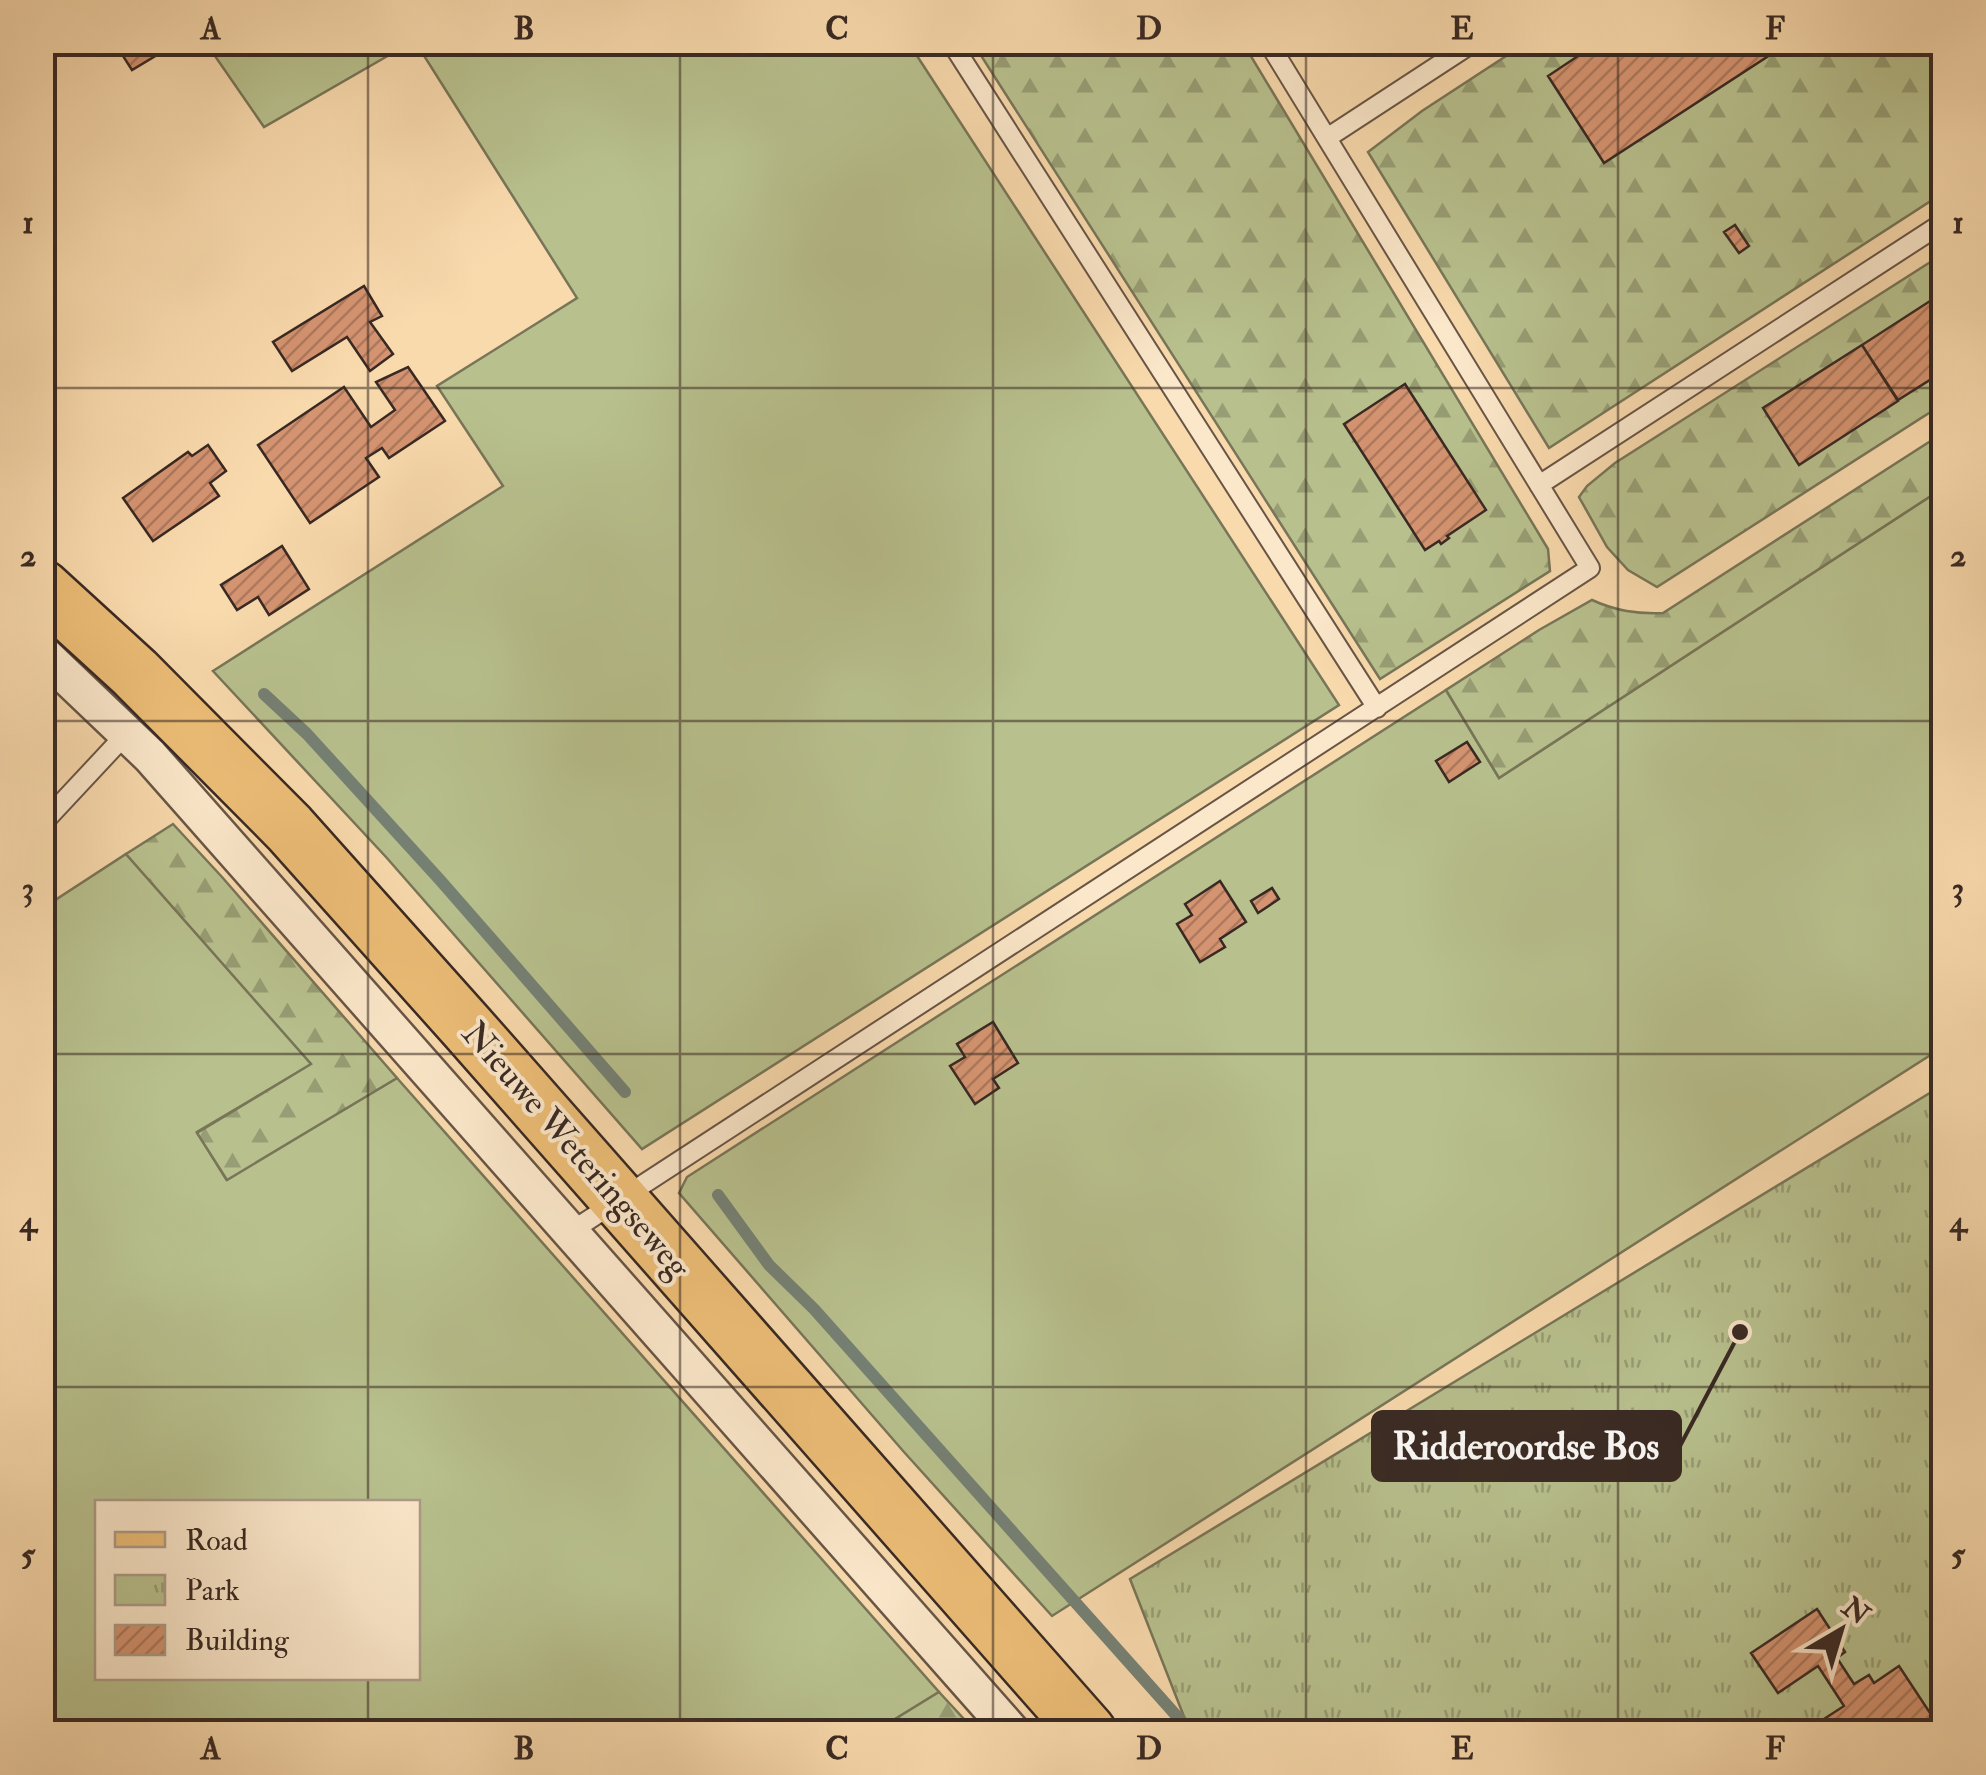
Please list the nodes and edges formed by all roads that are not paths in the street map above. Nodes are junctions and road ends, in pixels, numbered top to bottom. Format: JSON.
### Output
{"nodes":[{"id":1,"x":951,"y":42,"type":"edge"},
{"id":2,"x":1268,"y":42,"type":"edge"},
{"id":3,"x":1474,"y":42,"type":"edge"},
{"id":4,"x":1327,"y":138,"type":"junction"},
{"id":5,"x":1944,"y":222,"type":"edge"},
{"id":6,"x":1539,"y":485,"type":"junction"},
{"id":7,"x":42,"y":588,"type":"edge"},
{"id":8,"x":42,"y":653,"type":"edge"},
{"id":9,"x":1377,"y":708,"type":"junction"},
{"id":10,"x":126,"y":733,"type":"junction"},
{"id":11,"x":42,"y":824,"type":"edge"},
{"id":12,"x":620,"y":1199,"type":"junction"},
{"id":13,"x":570,"y":1232,"type":"junction"},
{"id":14,"x":1012,"y":1732,"type":"edge"},
{"id":15,"x":1088,"y":1732,"type":"edge"}],
"edges":[{"from":1,"to":9,"type":"lane"},
{"from":2,"to":4,"type":"lane"},
{"from":3,"to":4,"type":"lane"},
{"from":4,"to":6,"type":"lane"},
{"from":5,"to":6,"type":"lane"},
{"from":6,"to":9,"type":"lane"},
{"from":7,"to":12,"type":"main road","name":"Nieuwe Weteringseweg"},
{"from":8,"to":10,"type":"street","name":"Nieuwe Weteringseweg"},
{"from":9,"to":12,"type":"lane"},
{"from":10,"to":11,"type":"lane"},
{"from":10,"to":13,"type":"street","name":"Nieuwe Weteringseweg"},
{"from":12,"to":13,"type":"lane"},
{"from":12,"to":15,"type":"main road","name":"Nieuwe Weteringseweg"},
{"from":13,"to":14,"type":"street","name":"Nieuwe Weteringseweg"}]}
